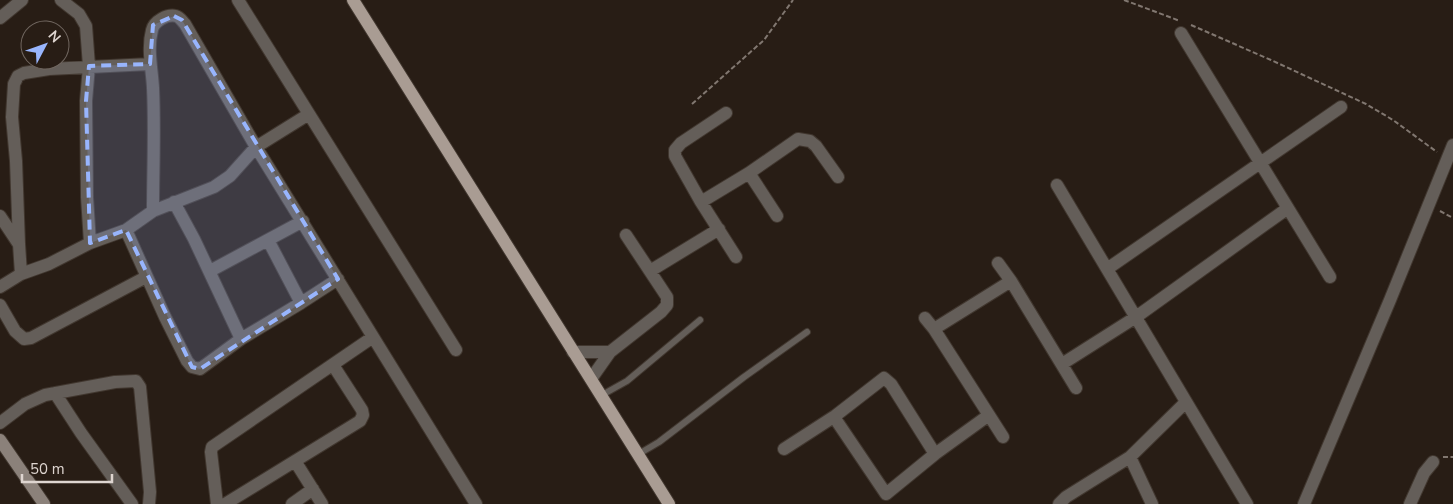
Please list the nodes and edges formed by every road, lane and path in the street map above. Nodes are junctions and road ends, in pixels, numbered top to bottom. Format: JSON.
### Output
{"nodes":[{"id":1,"x":22,"y":0,"type":"edge"},
{"id":2,"x":61,"y":0,"type":"edge"},
{"id":3,"x":238,"y":0,"type":"edge"},
{"id":4,"x":353,"y":0,"type":"edge"},
{"id":5,"x":793,"y":0,"type":"edge"},
{"id":6,"x":1124,"y":0,"type":"edge"},
{"id":7,"x":0,"y":18,"type":"edge"},
{"id":8,"x":1183,"y":26,"type":"junction"},
{"id":9,"x":150,"y":64,"type":"junction"},
{"id":10,"x":89,"y":66,"type":"junction"},
{"id":11,"x":692,"y":104,"type":"dead end"},
{"id":12,"x":1341,"y":107,"type":"dead end"},
{"id":13,"x":726,"y":113,"type":"dead end"},
{"id":14,"x":309,"y":114,"type":"junction"},
{"id":15,"x":1453,"y":145,"type":"edge"},
{"id":16,"x":256,"y":147,"type":"junction"},
{"id":17,"x":1450,"y":161,"type":"edge"},
{"id":18,"x":1260,"y":163,"type":"junction"},
{"id":19,"x":749,"y":172,"type":"junction"},
{"id":20,"x":838,"y":177,"type":"dead end"},
{"id":21,"x":1057,"y":185,"type":"dead end"},
{"id":22,"x":174,"y":202,"type":"junction"},
{"id":23,"x":701,"y":202,"type":"junction"},
{"id":24,"x":1428,"y":205,"type":"junction"},
{"id":25,"x":1288,"y":208,"type":"junction"},
{"id":26,"x":153,"y":211,"type":"junction"},
{"id":27,"x":0,"y":216,"type":"edge"},
{"id":28,"x":777,"y":216,"type":"dead end"},
{"id":29,"x":1453,"y":218,"type":"edge"},
{"id":30,"x":303,"y":222,"type":"junction"},
{"id":31,"x":719,"y":229,"type":"junction"},
{"id":32,"x":126,"y":230,"type":"junction"},
{"id":33,"x":626,"y":235,"type":"dead end"},
{"id":34,"x":268,"y":240,"type":"junction"},
{"id":35,"x":18,"y":244,"type":"junction"},
{"id":36,"x":90,"y":244,"type":"junction"},
{"id":37,"x":736,"y":257,"type":"dead end"},
{"id":38,"x":998,"y":263,"type":"dead end"},
{"id":39,"x":1107,"y":269,"type":"junction"},
{"id":40,"x":210,"y":271,"type":"junction"},
{"id":41,"x":650,"y":271,"type":"junction"},
{"id":42,"x":21,"y":274,"type":"junction"},
{"id":43,"x":1330,"y":277,"type":"dead end"},
{"id":44,"x":146,"y":278,"type":"junction"},
{"id":45,"x":338,"y":279,"type":"junction"},
{"id":46,"x":1011,"y":281,"type":"junction"},
{"id":47,"x":0,"y":287,"type":"edge"},
{"id":48,"x":301,"y":304,"type":"junction"},
{"id":49,"x":0,"y":305,"type":"edge"},
{"id":50,"x":1136,"y":317,"type":"junction"},
{"id":51,"x":925,"y":318,"type":"dead end"},
{"id":52,"x":700,"y":320,"type":"dead end"},
{"id":53,"x":934,"y":329,"type":"junction"},
{"id":54,"x":807,"y":332,"type":"dead end"},
{"id":55,"x":373,"y":337,"type":"junction"},
{"id":56,"x":241,"y":340,"type":"junction"},
{"id":57,"x":456,"y":350,"type":"dead end"},
{"id":58,"x":574,"y":352,"type":"junction"},
{"id":59,"x":610,"y":352,"type":"junction"},
{"id":60,"x":1062,"y":364,"type":"junction"},
{"id":61,"x":333,"y":365,"type":"junction"},
{"id":62,"x":591,"y":379,"type":"junction"},
{"id":63,"x":1076,"y":388,"type":"dead end"},
{"id":64,"x":55,"y":393,"type":"junction"},
{"id":65,"x":602,"y":395,"type":"junction"},
{"id":66,"x":1186,"y":402,"type":"junction"},
{"id":67,"x":989,"y":415,"type":"junction"},
{"id":68,"x":834,"y":417,"type":"junction"},
{"id":69,"x":0,"y":423,"type":"edge"},
{"id":70,"x":1003,"y":438,"type":"dead end"},
{"id":71,"x":0,"y":440,"type":"edge"},
{"id":72,"x":784,"y":449,"type":"dead end"},
{"id":73,"x":935,"y":454,"type":"junction"},
{"id":74,"x":637,"y":455,"type":"junction"},
{"id":75,"x":1130,"y":457,"type":"junction"},
{"id":76,"x":295,"y":461,"type":"junction"},
{"id":77,"x":1432,"y":462,"type":"dead end"},
{"id":78,"x":313,"y":489,"type":"junction"},
{"id":79,"x":44,"y":504,"type":"edge"},
{"id":80,"x":132,"y":504,"type":"edge"},
{"id":81,"x":149,"y":504,"type":"edge"},
{"id":82,"x":218,"y":504,"type":"edge"},
{"id":83,"x":225,"y":504,"type":"edge"},
{"id":84,"x":292,"y":504,"type":"edge"},
{"id":85,"x":322,"y":504,"type":"edge"},
{"id":86,"x":476,"y":504,"type":"edge"},
{"id":87,"x":669,"y":504,"type":"edge"},
{"id":88,"x":1059,"y":504,"type":"edge"},
{"id":89,"x":1152,"y":504,"type":"edge"},
{"id":90,"x":1247,"y":504,"type":"edge"},
{"id":91,"x":1304,"y":504,"type":"edge"},
{"id":92,"x":1410,"y":504,"type":"edge"}],
"edges":[{"from":1,"to":7,"type":"street"},
{"from":2,"to":10,"type":"street"},
{"from":3,"to":14,"type":"street"},
{"from":4,"to":58,"type":"main road"},
{"from":5,"to":11,"type":"path"},
{"from":6,"to":8,"type":"path"},
{"from":8,"to":17,"type":"path"},
{"from":8,"to":18,"type":"street"},
{"from":9,"to":10,"type":"street"},
{"from":9,"to":16,"type":"street"},
{"from":9,"to":26,"type":"street"},
{"from":10,"to":35,"type":"street"},
{"from":10,"to":36,"type":"street"},
{"from":12,"to":18,"type":"street"},
{"from":13,"to":23,"type":"street"},
{"from":14,"to":16,"type":"street"},
{"from":14,"to":57,"type":"street"},
{"from":15,"to":17,"type":"street"},
{"from":16,"to":22,"type":"street"},
{"from":16,"to":30,"type":"street"},
{"from":17,"to":24,"type":"street"},
{"from":18,"to":25,"type":"street"},
{"from":18,"to":39,"type":"street"},
{"from":19,"to":20,"type":"street"},
{"from":19,"to":23,"type":"street"},
{"from":19,"to":28,"type":"street"},
{"from":21,"to":39,"type":"street"},
{"from":22,"to":26,"type":"street"},
{"from":22,"to":40,"type":"street"},
{"from":23,"to":31,"type":"street"},
{"from":24,"to":29,"type":"path"},
{"from":24,"to":91,"type":"street"},
{"from":25,"to":43,"type":"street"},
{"from":25,"to":50,"type":"street"},
{"from":26,"to":32,"type":"street"},
{"from":27,"to":35,"type":"street"},
{"from":30,"to":34,"type":"street"},
{"from":30,"to":45,"type":"street"},
{"from":31,"to":37,"type":"street"},
{"from":31,"to":41,"type":"street"},
{"from":32,"to":36,"type":"street"},
{"from":32,"to":44,"type":"street"},
{"from":33,"to":41,"type":"street"},
{"from":34,"to":40,"type":"street"},
{"from":34,"to":48,"type":"street"},
{"from":35,"to":42,"type":"street"},
{"from":36,"to":42,"type":"street"},
{"from":38,"to":46,"type":"street"},
{"from":39,"to":50,"type":"street"},
{"from":40,"to":56,"type":"street"},
{"from":41,"to":59,"type":"street"},
{"from":42,"to":47,"type":"street"},
{"from":44,"to":49,"type":"street"},
{"from":44,"to":56,"type":"street"},
{"from":45,"to":48,"type":"street"},
{"from":45,"to":55,"type":"street"},
{"from":46,"to":53,"type":"street"},
{"from":46,"to":60,"type":"street"},
{"from":48,"to":56,"type":"street"},
{"from":50,"to":60,"type":"street"},
{"from":50,"to":66,"type":"street"},
{"from":51,"to":53,"type":"street"},
{"from":52,"to":65,"type":"lane"},
{"from":53,"to":67,"type":"street"},
{"from":54,"to":74,"type":"lane"},
{"from":55,"to":61,"type":"street"},
{"from":55,"to":86,"type":"street"},
{"from":58,"to":59,"type":"street"},
{"from":58,"to":62,"type":"main road"},
{"from":59,"to":62,"type":"street"},
{"from":60,"to":63,"type":"street"},
{"from":61,"to":76,"type":"street"},
{"from":61,"to":82,"type":"street"},
{"from":62,"to":65,"type":"main road"},
{"from":64,"to":69,"type":"street"},
{"from":64,"to":80,"type":"street"},
{"from":64,"to":81,"type":"street"},
{"from":65,"to":74,"type":"main road"},
{"from":66,"to":75,"type":"street"},
{"from":66,"to":90,"type":"street"},
{"from":67,"to":70,"type":"street"},
{"from":67,"to":73,"type":"street"},
{"from":68,"to":72,"type":"street"},
{"from":68,"to":73,"type":"street"},
{"from":68,"to":73,"type":"street"},
{"from":71,"to":79,"type":"street"},
{"from":74,"to":87,"type":"main road"},
{"from":75,"to":88,"type":"street"},
{"from":75,"to":89,"type":"street"},
{"from":76,"to":78,"type":"street"},
{"from":76,"to":83,"type":"street"},
{"from":77,"to":92,"type":"street"},
{"from":78,"to":84,"type":"street"},
{"from":78,"to":85,"type":"street"}]}
